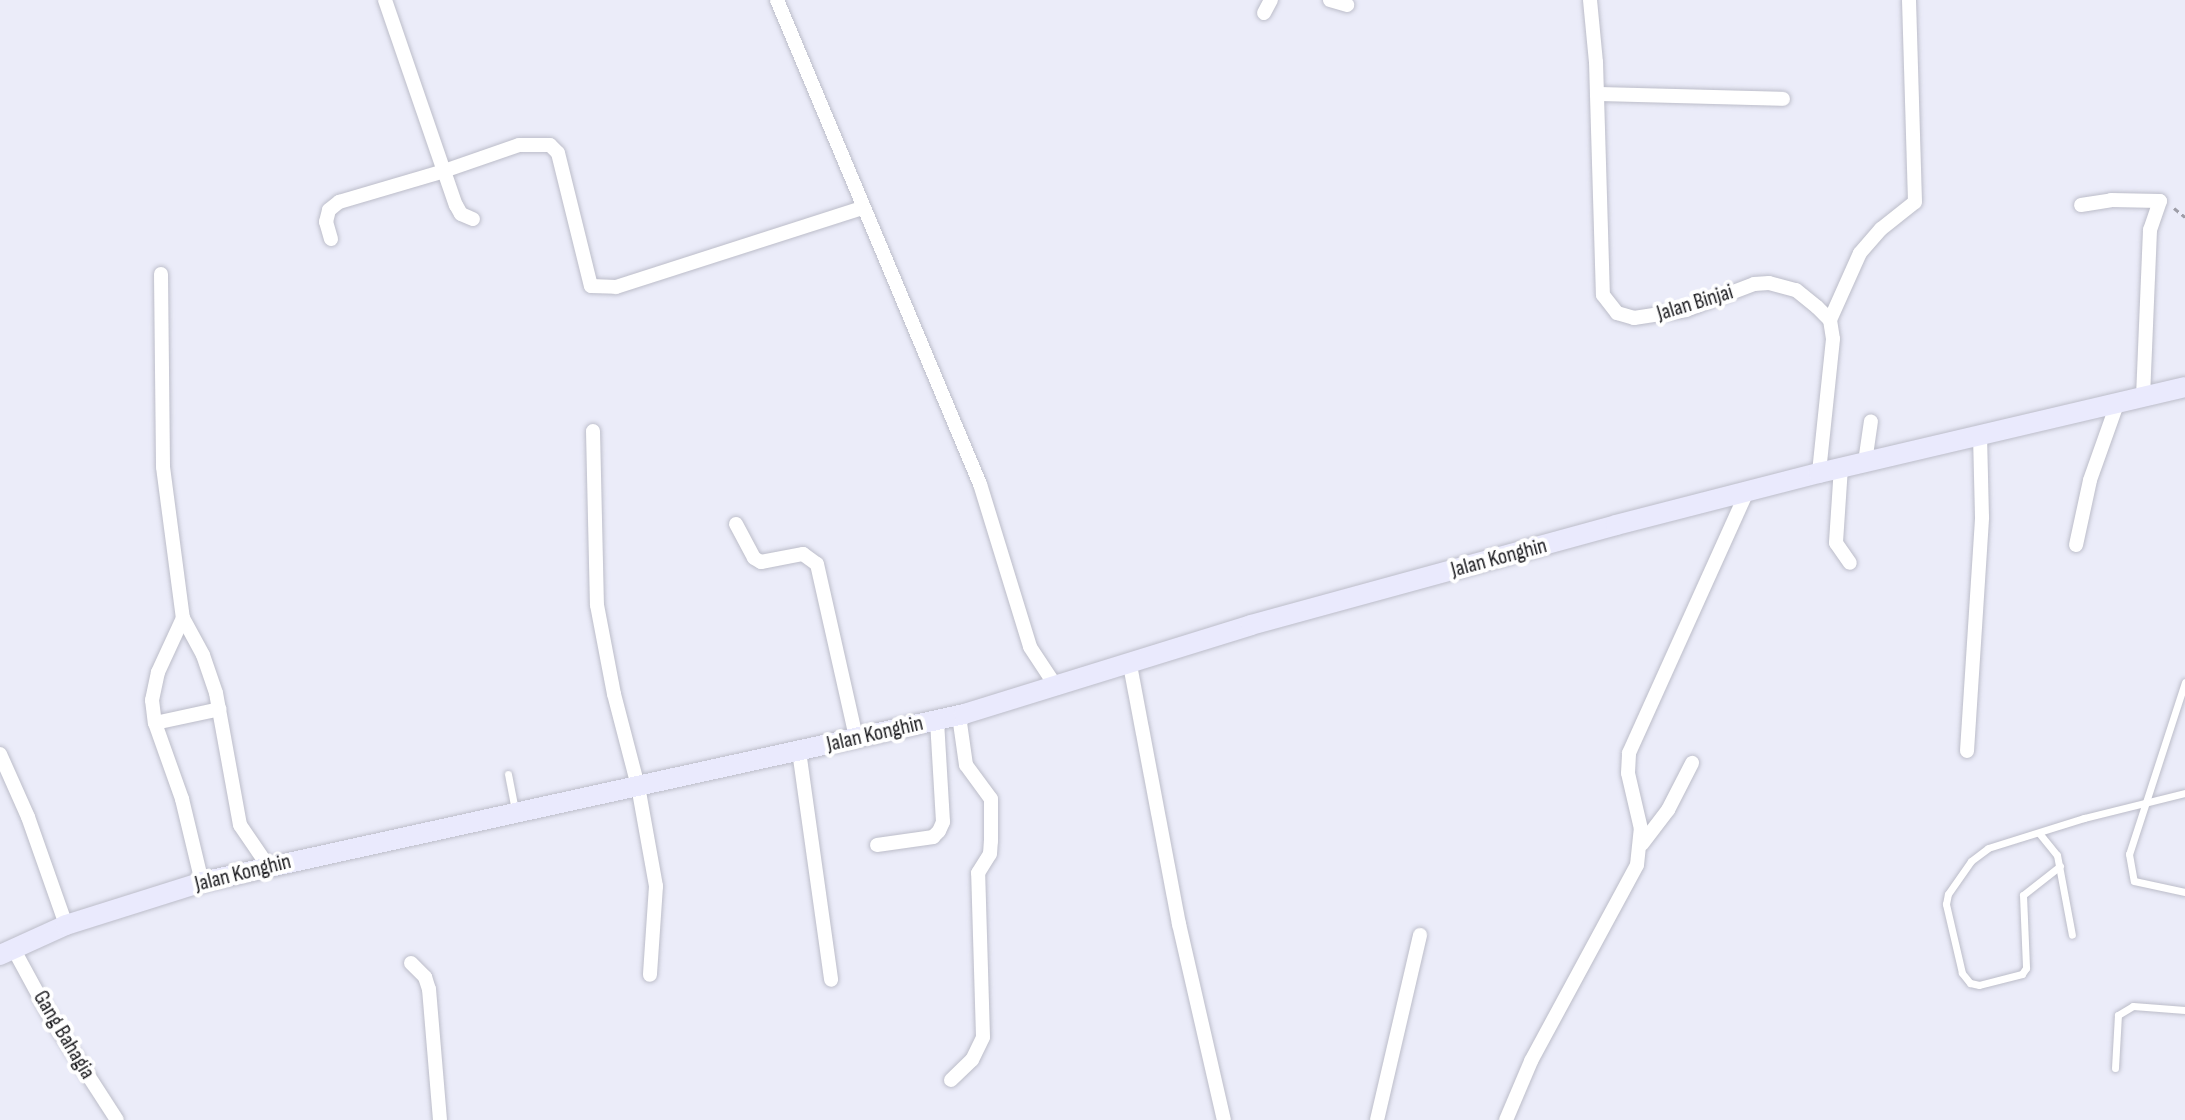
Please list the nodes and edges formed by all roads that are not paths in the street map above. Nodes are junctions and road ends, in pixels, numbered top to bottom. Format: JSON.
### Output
{"nodes":[{"id":1,"x":385,"y":0,"type":"edge"},
{"id":2,"x":777,"y":0,"type":"edge"},
{"id":3,"x":1330,"y":0,"type":"edge"},
{"id":4,"x":1590,"y":0,"type":"edge"},
{"id":5,"x":1909,"y":0,"type":"edge"},
{"id":6,"x":1347,"y":5,"type":"dead end"},
{"id":7,"x":1597,"y":94,"type":"junction"},
{"id":8,"x":1783,"y":99,"type":"dead end"},
{"id":9,"x":444,"y":171,"type":"junction"},
{"id":10,"x":2081,"y":205,"type":"dead end"},
{"id":11,"x":862,"y":208,"type":"junction"},
{"id":12,"x":473,"y":219,"type":"dead end"},
{"id":13,"x":331,"y":239,"type":"dead end"},
{"id":14,"x":161,"y":274,"type":"dead end"},
{"id":15,"x":1830,"y":320,"type":"junction"},
{"id":16,"x":2185,"y":387,"type":"edge"},
{"id":17,"x":2143,"y":396,"type":"junction"},
{"id":18,"x":2117,"y":404,"type":"junction"},
{"id":19,"x":1871,"y":421,"type":"dead end"},
{"id":20,"x":593,"y":431,"type":"dead end"},
{"id":21,"x":1980,"y":434,"type":"junction"},
{"id":22,"x":1865,"y":462,"type":"junction"},
{"id":23,"x":1841,"y":467,"type":"junction"},
{"id":24,"x":1819,"y":473,"type":"junction"},
{"id":25,"x":1747,"y":492,"type":"junction"},
{"id":26,"x":736,"y":524,"type":"dead end"},
{"id":27,"x":2076,"y":545,"type":"dead end"},
{"id":28,"x":1850,"y":563,"type":"dead end"},
{"id":29,"x":183,"y":618,"type":"junction"},
{"id":30,"x":1130,"y":665,"type":"junction"},
{"id":31,"x":2185,"y":682,"type":"edge"},
{"id":32,"x":1057,"y":688,"type":"junction"},
{"id":33,"x":220,"y":709,"type":"junction"},
{"id":34,"x":959,"y":716,"type":"junction"},
{"id":35,"x":937,"y":720,"type":"junction"},
{"id":36,"x":155,"y":723,"type":"junction"},
{"id":37,"x":856,"y":737,"type":"junction"},
{"id":38,"x":799,"y":751,"type":"junction"},
{"id":39,"x":1967,"y":751,"type":"dead end"},
{"id":40,"x":0,"y":754,"type":"edge"},
{"id":41,"x":1692,"y":763,"type":"dead end"},
{"id":42,"x":508,"y":774,"type":"dead end"},
{"id":43,"x":638,"y":786,"type":"junction"},
{"id":44,"x":2185,"y":793,"type":"edge"},
{"id":45,"x":2147,"y":802,"type":"junction"},
{"id":46,"x":515,"y":812,"type":"junction"},
{"id":47,"x":2039,"y":833,"type":"junction"},
{"id":48,"x":877,"y":845,"type":"dead end"},
{"id":49,"x":1641,"y":845,"type":"junction"},
{"id":50,"x":268,"y":866,"type":"junction"},
{"id":51,"x":2060,"y":866,"type":"junction"},
{"id":52,"x":202,"y":882,"type":"junction"},
{"id":53,"x":2185,"y":892,"type":"edge"},
{"id":54,"x":66,"y":925,"type":"junction"},
{"id":55,"x":1420,"y":935,"type":"dead end"},
{"id":56,"x":2072,"y":935,"type":"dead end"},
{"id":57,"x":7,"y":952,"type":"edge"},
{"id":58,"x":411,"y":963,"type":"dead end"},
{"id":59,"x":650,"y":975,"type":"dead end"},
{"id":60,"x":831,"y":980,"type":"dead end"},
{"id":61,"x":2185,"y":1010,"type":"edge"},
{"id":62,"x":2115,"y":1068,"type":"dead end"},
{"id":63,"x":951,"y":1080,"type":"dead end"},
{"id":64,"x":117,"y":1120,"type":"edge"},
{"id":65,"x":440,"y":1120,"type":"edge"},
{"id":66,"x":1224,"y":1120,"type":"edge"},
{"id":67,"x":1377,"y":1120,"type":"edge"},
{"id":68,"x":1506,"y":1120,"type":"edge"}],
"edges":[{"from":1,"to":9,"type":"street"},
{"from":2,"to":11,"type":"street"},
{"from":3,"to":6,"type":"street"},
{"from":4,"to":7,"type":"street","name":"Jalan Binjai"},
{"from":5,"to":15,"type":"street"},
{"from":7,"to":8,"type":"street"},
{"from":7,"to":15,"type":"street","name":"Jalan Binjai"},
{"from":9,"to":11,"type":"street"},
{"from":9,"to":12,"type":"street"},
{"from":9,"to":13,"type":"street"},
{"from":10,"to":17,"type":"street"},
{"from":11,"to":32,"type":"street"},
{"from":14,"to":29,"type":"street"},
{"from":15,"to":24,"type":"street"},
{"from":16,"to":17,"type":"street","name":"Jalan Konghin"},
{"from":17,"to":18,"type":"street","name":"Jalan Konghin"},
{"from":18,"to":21,"type":"street","name":"Jalan Konghin"},
{"from":18,"to":27,"type":"street"},
{"from":19,"to":22,"type":"street"},
{"from":20,"to":43,"type":"street"},
{"from":21,"to":22,"type":"street","name":"Jalan Konghin"},
{"from":21,"to":39,"type":"street"},
{"from":22,"to":23,"type":"street","name":"Jalan Konghin"},
{"from":23,"to":24,"type":"street","name":"Jalan Konghin"},
{"from":23,"to":28,"type":"street"},
{"from":24,"to":25,"type":"street","name":"Jalan Konghin"},
{"from":25,"to":30,"type":"street","name":"Jalan Konghin"},
{"from":25,"to":49,"type":"street"},
{"from":26,"to":37,"type":"street"},
{"from":29,"to":33,"type":"street"},
{"from":29,"to":36,"type":"street"},
{"from":30,"to":32,"type":"street","name":"Jalan Konghin"},
{"from":30,"to":66,"type":"street"},
{"from":31,"to":45,"type":"lane"},
{"from":32,"to":34,"type":"street","name":"Jalan Konghin"},
{"from":33,"to":36,"type":"street"},
{"from":33,"to":50,"type":"street"},
{"from":34,"to":35,"type":"street","name":"Jalan Konghin"},
{"from":34,"to":63,"type":"street"},
{"from":35,"to":37,"type":"street","name":"Jalan Konghin"},
{"from":35,"to":48,"type":"street"},
{"from":36,"to":52,"type":"street"},
{"from":37,"to":38,"type":"street","name":"Jalan Konghin"},
{"from":38,"to":43,"type":"street","name":"Jalan Konghin"},
{"from":38,"to":60,"type":"street"},
{"from":40,"to":54,"type":"street"},
{"from":41,"to":49,"type":"street"},
{"from":42,"to":46,"type":"lane"},
{"from":43,"to":46,"type":"street","name":"Jalan Konghin"},
{"from":43,"to":59,"type":"street"},
{"from":44,"to":45,"type":"lane"},
{"from":45,"to":47,"type":"lane"},
{"from":45,"to":53,"type":"lane"},
{"from":46,"to":50,"type":"street","name":"Jalan Konghin"},
{"from":47,"to":51,"type":"lane"},
{"from":47,"to":51,"type":"lane"},
{"from":49,"to":68,"type":"street"},
{"from":50,"to":52,"type":"street","name":"Jalan Konghin"},
{"from":51,"to":56,"type":"lane"},
{"from":52,"to":54,"type":"street","name":"Jalan Konghin"},
{"from":54,"to":57,"type":"street","name":"Jalan Konghin"},
{"from":55,"to":67,"type":"street"},
{"from":57,"to":64,"type":"street","name":"Gang Bahagia"},
{"from":58,"to":65,"type":"street"},
{"from":61,"to":62,"type":"lane"}]}
